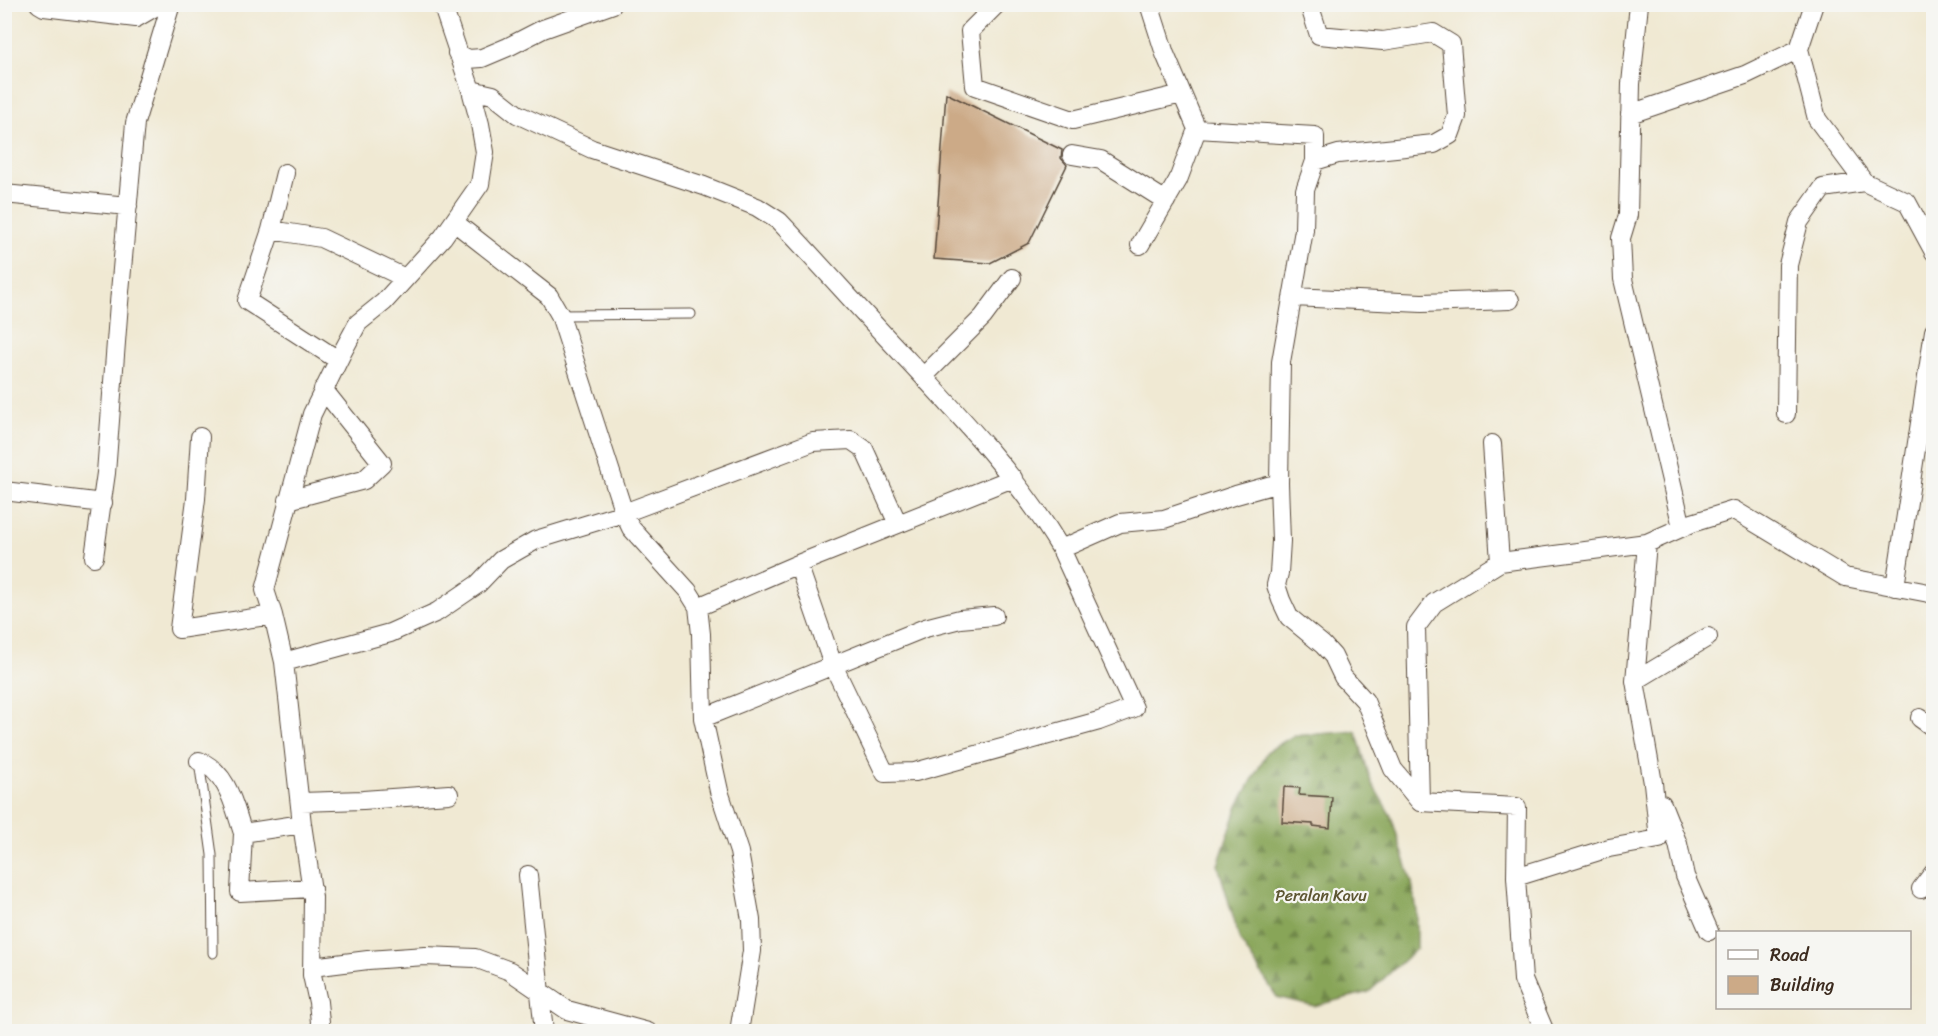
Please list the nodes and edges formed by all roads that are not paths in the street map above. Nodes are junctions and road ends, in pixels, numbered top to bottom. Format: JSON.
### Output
{"nodes":[{"id":1,"x":39,"y":4,"type":"edge"},
{"id":2,"x":160,"y":4,"type":"edge"},
{"id":3,"x":171,"y":4,"type":"edge"},
{"id":4,"x":442,"y":4,"type":"edge"},
{"id":5,"x":613,"y":4,"type":"edge"},
{"id":6,"x":997,"y":4,"type":"edge"},
{"id":7,"x":1149,"y":4,"type":"edge"},
{"id":8,"x":1309,"y":4,"type":"edge"},
{"id":9,"x":1640,"y":4,"type":"edge"},
{"id":10,"x":1814,"y":4,"type":"edge"},
{"id":11,"x":1799,"y":49,"type":"junction"},
{"id":12,"x":458,"y":53,"type":"junction"},
{"id":13,"x":471,"y":90,"type":"junction"},
{"id":14,"x":1182,"y":93,"type":"junction"},
{"id":15,"x":1630,"y":114,"type":"junction"},
{"id":16,"x":1197,"y":129,"type":"junction"},
{"id":17,"x":1072,"y":155,"type":"dead end"},
{"id":18,"x":1315,"y":161,"type":"junction"},
{"id":19,"x":285,"y":173,"type":"dead end"},
{"id":20,"x":1864,"y":182,"type":"junction"},
{"id":21,"x":4,"y":194,"type":"edge"},
{"id":22,"x":1166,"y":201,"type":"junction"},
{"id":23,"x":128,"y":206,"type":"junction"},
{"id":24,"x":454,"y":222,"type":"junction"},
{"id":25,"x":271,"y":230,"type":"junction"},
{"id":26,"x":1140,"y":245,"type":"dead end"},
{"id":27,"x":1933,"y":251,"type":"edge"},
{"id":28,"x":405,"y":278,"type":"junction"},
{"id":29,"x":1012,"y":278,"type":"dead end"},
{"id":30,"x":1293,"y":297,"type":"junction"},
{"id":31,"x":1510,"y":300,"type":"dead end"},
{"id":32,"x":691,"y":314,"type":"dead end"},
{"id":33,"x":560,"y":315,"type":"junction"},
{"id":34,"x":1934,"y":331,"type":"edge"},
{"id":35,"x":338,"y":360,"type":"junction"},
{"id":36,"x":924,"y":376,"type":"junction"},
{"id":37,"x":323,"y":389,"type":"junction"},
{"id":38,"x":1786,"y":414,"type":"dead end"},
{"id":39,"x":200,"y":437,"type":"dead end"},
{"id":40,"x":1492,"y":444,"type":"dead end"},
{"id":41,"x":1013,"y":478,"type":"junction"},
{"id":42,"x":1279,"y":483,"type":"junction"},
{"id":43,"x":4,"y":491,"type":"edge"},
{"id":44,"x":288,"y":500,"type":"junction"},
{"id":45,"x":103,"y":503,"type":"junction"},
{"id":46,"x":624,"y":513,"type":"junction"},
{"id":47,"x":898,"y":524,"type":"junction"},
{"id":48,"x":1682,"y":527,"type":"junction"},
{"id":49,"x":1647,"y":543,"type":"junction"},
{"id":50,"x":1061,"y":549,"type":"junction"},
{"id":51,"x":94,"y":557,"type":"dead end"},
{"id":52,"x":1500,"y":562,"type":"junction"},
{"id":53,"x":798,"y":564,"type":"junction"},
{"id":54,"x":1894,"y":587,"type":"junction"},
{"id":55,"x":1934,"y":594,"type":"edge"},
{"id":56,"x":698,"y":607,"type":"junction"},
{"id":57,"x":273,"y":615,"type":"junction"},
{"id":58,"x":994,"y":616,"type":"dead end"},
{"id":59,"x":1708,"y":637,"type":"dead end"},
{"id":60,"x":284,"y":662,"type":"junction"},
{"id":61,"x":833,"y":665,"type":"junction"},
{"id":62,"x":1635,"y":681,"type":"junction"},
{"id":63,"x":703,"y":718,"type":"junction"},
{"id":64,"x":198,"y":761,"type":"joint"},
{"id":65,"x":1653,"y":783,"type":"junction"},
{"id":66,"x":450,"y":794,"type":"dead end"},
{"id":67,"x":301,"y":802,"type":"junction"},
{"id":68,"x":1420,"y":802,"type":"junction"},
{"id":69,"x":302,"y":824,"type":"junction"},
{"id":70,"x":243,"y":833,"type":"junction"},
{"id":71,"x":1934,"y":872,"type":"edge"},
{"id":72,"x":528,"y":875,"type":"dead end"},
{"id":73,"x":1516,"y":877,"type":"junction"},
{"id":74,"x":312,"y":888,"type":"junction"},
{"id":75,"x":1921,"y":889,"type":"dead end"},
{"id":76,"x":1709,"y":931,"type":"dead end"},
{"id":77,"x":213,"y":953,"type":"dead end"},
{"id":78,"x":312,"y":967,"type":"junction"},
{"id":79,"x":541,"y":992,"type":"junction"},
{"id":80,"x":321,"y":1032,"type":"edge"},
{"id":81,"x":544,"y":1032,"type":"edge"},
{"id":82,"x":648,"y":1032,"type":"edge"},
{"id":83,"x":740,"y":1032,"type":"edge"},
{"id":84,"x":1545,"y":1032,"type":"edge"}],
"edges":[{"from":1,"to":2,"type":"street"},
{"from":3,"to":23,"type":"street"},
{"from":4,"to":12,"type":"street"},
{"from":5,"to":12,"type":"street"},
{"from":6,"to":14,"type":"street"},
{"from":7,"to":14,"type":"street"},
{"from":8,"to":18,"type":"street"},
{"from":9,"to":15,"type":"street"},
{"from":10,"to":11,"type":"street"},
{"from":11,"to":15,"type":"street"},
{"from":11,"to":20,"type":"street"},
{"from":12,"to":13,"type":"street"},
{"from":13,"to":24,"type":"street"},
{"from":13,"to":36,"type":"street"},
{"from":14,"to":16,"type":"street"},
{"from":15,"to":48,"type":"street"},
{"from":16,"to":18,"type":"street"},
{"from":16,"to":22,"type":"street"},
{"from":17,"to":22,"type":"street"},
{"from":18,"to":30,"type":"street"},
{"from":19,"to":25,"type":"street"},
{"from":20,"to":27,"type":"street"},
{"from":20,"to":38,"type":"street"},
{"from":21,"to":23,"type":"street"},
{"from":22,"to":26,"type":"street"},
{"from":23,"to":45,"type":"street"},
{"from":24,"to":28,"type":"street"},
{"from":24,"to":33,"type":"street"},
{"from":25,"to":28,"type":"street"},
{"from":25,"to":35,"type":"street"},
{"from":28,"to":35,"type":"street"},
{"from":29,"to":36,"type":"street"},
{"from":30,"to":31,"type":"street"},
{"from":30,"to":42,"type":"street"},
{"from":32,"to":33,"type":"lane"},
{"from":33,"to":46,"type":"street"},
{"from":34,"to":54,"type":"street"},
{"from":35,"to":37,"type":"street"},
{"from":36,"to":41,"type":"street"},
{"from":37,"to":44,"type":"street"},
{"from":37,"to":44,"type":"street"},
{"from":39,"to":57,"type":"street"},
{"from":40,"to":52,"type":"street"},
{"from":41,"to":47,"type":"street"},
{"from":41,"to":50,"type":"street"},
{"from":42,"to":50,"type":"street"},
{"from":42,"to":68,"type":"street"},
{"from":43,"to":45,"type":"street"},
{"from":44,"to":57,"type":"street"},
{"from":45,"to":51,"type":"street"},
{"from":46,"to":47,"type":"street"},
{"from":46,"to":56,"type":"street"},
{"from":46,"to":60,"type":"street"},
{"from":47,"to":53,"type":"street"},
{"from":48,"to":49,"type":"street"},
{"from":48,"to":54,"type":"street"},
{"from":49,"to":52,"type":"street"},
{"from":49,"to":62,"type":"street"},
{"from":50,"to":61,"type":"street"},
{"from":52,"to":68,"type":"street"},
{"from":53,"to":56,"type":"street"},
{"from":53,"to":61,"type":"street"},
{"from":54,"to":55,"type":"street"},
{"from":56,"to":63,"type":"street"},
{"from":57,"to":60,"type":"street"},
{"from":58,"to":61,"type":"street"},
{"from":59,"to":62,"type":"street"},
{"from":60,"to":67,"type":"street"},
{"from":61,"to":63,"type":"street"},
{"from":62,"to":65,"type":"street"},
{"from":63,"to":83,"type":"street"},
{"from":64,"to":70,"type":"street"},
{"from":64,"to":77,"type":"lane"},
{"from":65,"to":73,"type":"street"},
{"from":65,"to":76,"type":"street"},
{"from":66,"to":67,"type":"street"},
{"from":67,"to":69,"type":"street"},
{"from":68,"to":73,"type":"street"},
{"from":69,"to":70,"type":"street"},
{"from":69,"to":74,"type":"street"},
{"from":70,"to":74,"type":"street"},
{"from":71,"to":75,"type":"street"},
{"from":72,"to":79,"type":"street"},
{"from":73,"to":84,"type":"street"},
{"from":74,"to":78,"type":"street"},
{"from":78,"to":79,"type":"street"},
{"from":78,"to":80,"type":"street"},
{"from":79,"to":81,"type":"street"},
{"from":79,"to":82,"type":"street"}]}
